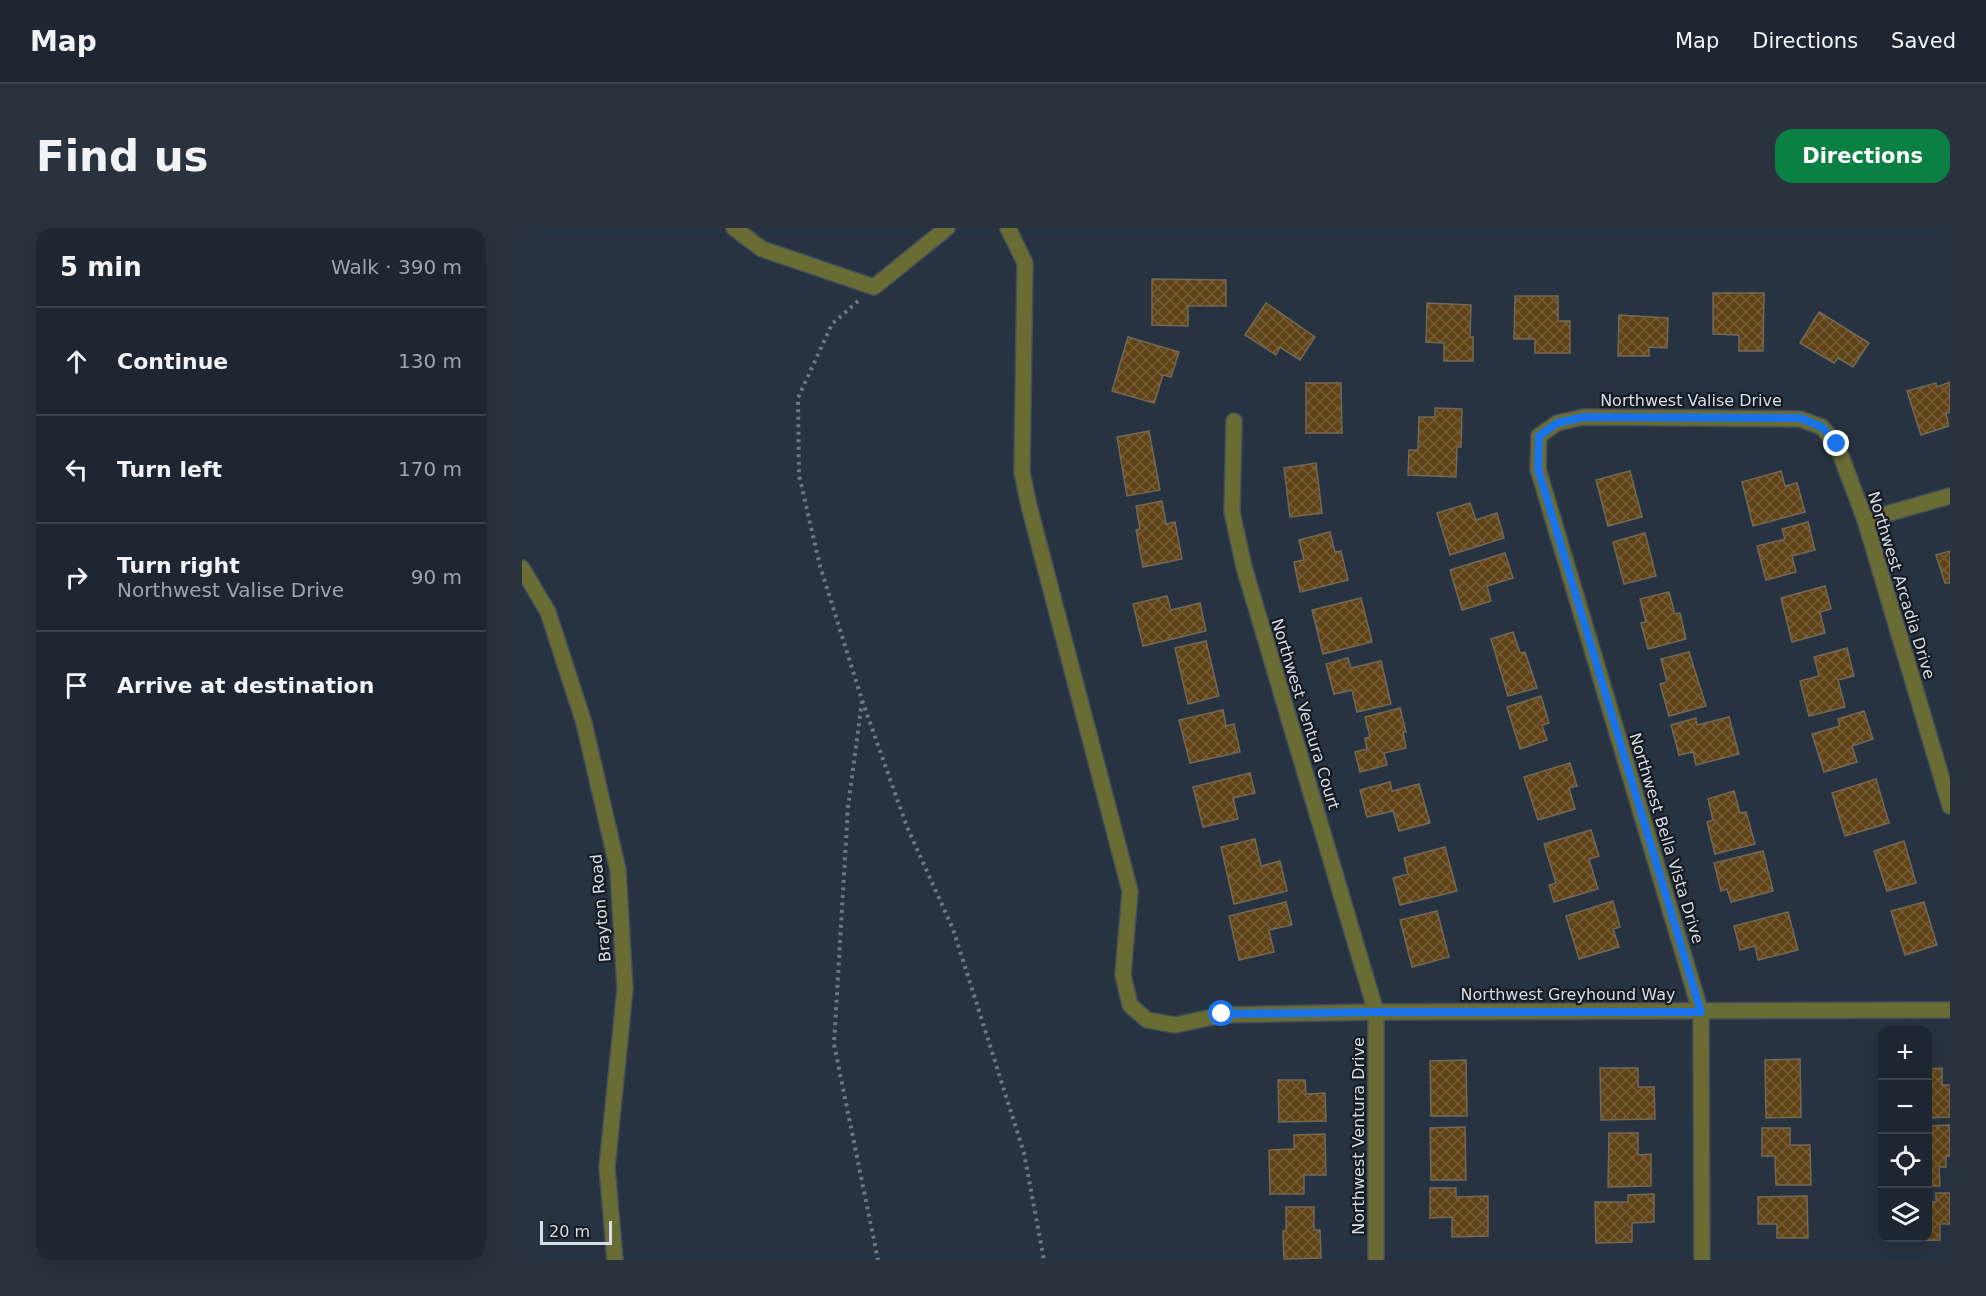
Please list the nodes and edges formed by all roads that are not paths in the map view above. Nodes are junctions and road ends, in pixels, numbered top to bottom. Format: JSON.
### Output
{"nodes":[{"id":1,"x":734,"y":228,"type":"edge"},
{"id":2,"x":947,"y":228,"type":"edge"},
{"id":3,"x":1008,"y":228,"type":"edge"},
{"id":4,"x":1234,"y":421,"type":"dead end"},
{"id":5,"x":1539,"y":436,"type":"joint"},
{"id":6,"x":1837,"y":444,"type":"joint"},
{"id":7,"x":1950,"y":496,"type":"edge"},
{"id":8,"x":1865,"y":520,"type":"junction"},
{"id":9,"x":522,"y":568,"type":"edge"},
{"id":10,"x":1950,"y":806,"type":"edge"},
{"id":11,"x":1950,"y":1010,"type":"edge"},
{"id":12,"x":1376,"y":1012,"type":"junction"},
{"id":13,"x":1701,"y":1012,"type":"junction"},
{"id":14,"x":615,"y":1260,"type":"edge"},
{"id":15,"x":1376,"y":1260,"type":"edge"},
{"id":16,"x":1702,"y":1260,"type":"edge"}],
"edges":[{"from":1,"to":2,"type":"street"},
{"from":3,"to":12,"type":"street","name":"Northwest Greyhound Way"},
{"from":4,"to":12,"type":"street","name":"Northwest Ventura Court"},
{"from":5,"to":6,"type":"street","name":"Northwest Valise Drive"},
{"from":5,"to":13,"type":"street","name":"Northwest Bella Vista Drive"},
{"from":6,"to":8,"type":"street","name":"Northwest Arcadia Drive"},
{"from":7,"to":8,"type":"street"},
{"from":8,"to":10,"type":"street","name":"Northwest Arcadia Drive"},
{"from":9,"to":14,"type":"street","name":"Brayton Road"},
{"from":11,"to":13,"type":"street","name":"Northwest Greyhound Way"},
{"from":12,"to":13,"type":"street","name":"Northwest Greyhound Way"},
{"from":12,"to":15,"type":"street","name":"Northwest Ventura Drive"},
{"from":13,"to":16,"type":"street","name":"Northwest Bella Vista Drive"}]}
